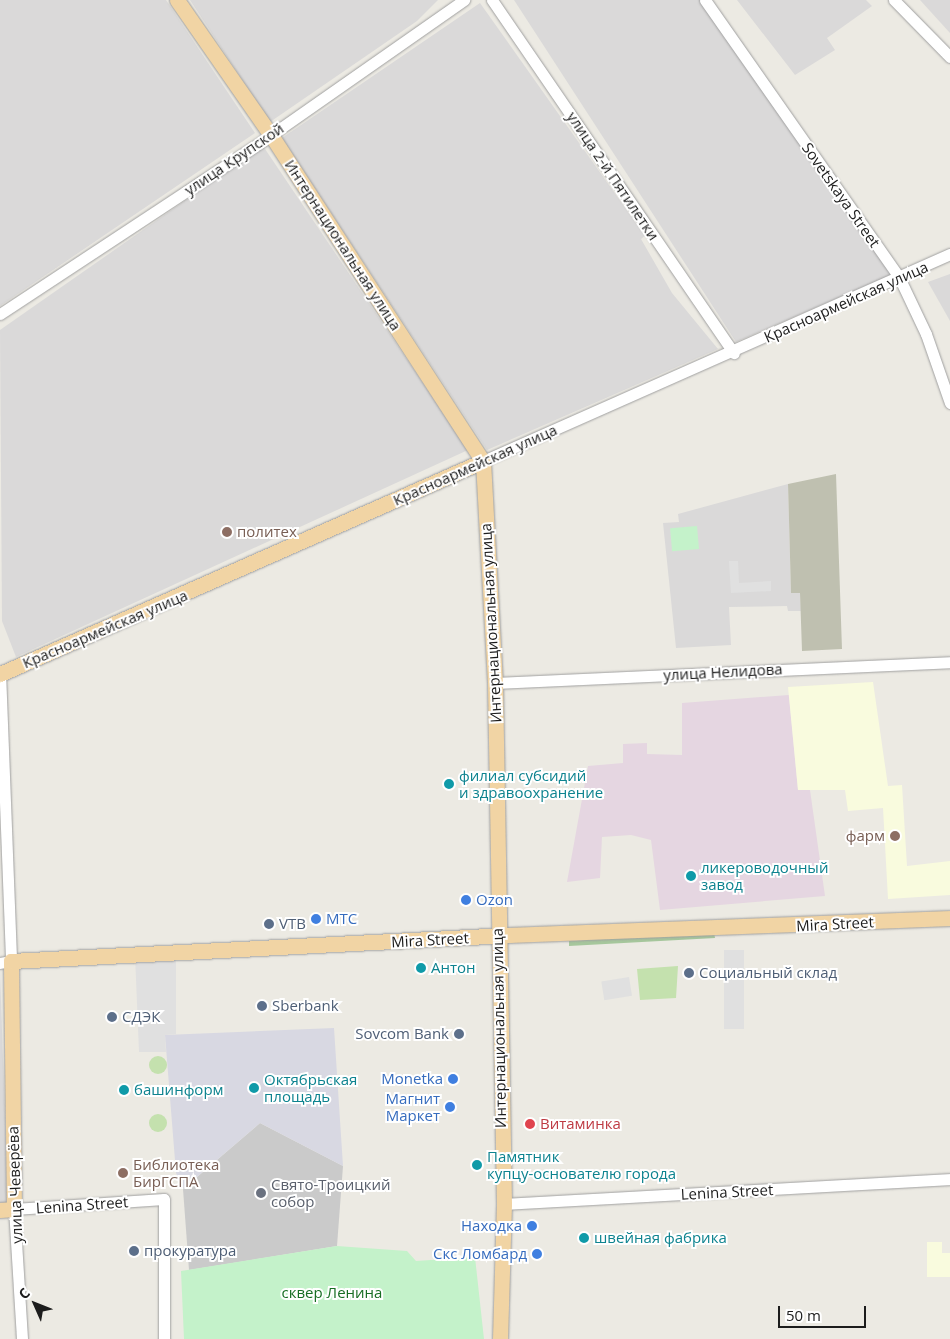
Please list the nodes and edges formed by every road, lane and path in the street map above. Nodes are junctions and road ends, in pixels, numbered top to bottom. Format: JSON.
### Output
{"nodes":[{"id":1,"x":177,"y":0,"type":"edge"},
{"id":2,"x":464,"y":0,"type":"edge"},
{"id":3,"x":492,"y":0,"type":"edge"},
{"id":4,"x":705,"y":0,"type":"edge"},
{"id":5,"x":894,"y":0,"type":"edge"},
{"id":6,"x":950,"y":57,"type":"edge"},
{"id":7,"x":271,"y":135,"type":"junction"},
{"id":8,"x":950,"y":254,"type":"edge"},
{"id":9,"x":899,"y":277,"type":"junction"},
{"id":10,"x":0,"y":314,"type":"edge"},
{"id":11,"x":734,"y":353,"type":"junction"},
{"id":12,"x":950,"y":403,"type":"edge"},
{"id":13,"x":483,"y":461,"type":"junction"},
{"id":14,"x":950,"y":662,"type":"edge"},
{"id":15,"x":0,"y":673,"type":"edge"},
{"id":16,"x":495,"y":683,"type":"junction"},
{"id":17,"x":950,"y":918,"type":"edge"},
{"id":18,"x":498,"y":935,"type":"junction"},
{"id":19,"x":6,"y":962,"type":"edge"},
{"id":20,"x":950,"y":1179,"type":"edge"},
{"id":21,"x":504,"y":1204,"type":"junction"},
{"id":22,"x":7,"y":1209,"type":"edge"},
{"id":23,"x":22,"y":1339,"type":"edge"},
{"id":24,"x":164,"y":1339,"type":"edge"},
{"id":25,"x":500,"y":1339,"type":"edge"}],
"edges":[{"from":1,"to":7,"type":"main road","name":"Интернациональная улица"},
{"from":2,"to":7,"type":"street","name":"улица Крупской"},
{"from":3,"to":11,"type":"street","name":"улица 2-й Пятилетки"},
{"from":4,"to":9,"type":"street","name":"Sovetskaya Street"},
{"from":5,"to":6,"type":"street"},
{"from":7,"to":10,"type":"street","name":"улица Крупской"},
{"from":7,"to":13,"type":"main road","name":"Интернациональная улица"},
{"from":8,"to":9,"type":"street","name":"Красноармейская улица"},
{"from":9,"to":11,"type":"street","name":"Красноармейская улица"},
{"from":9,"to":12,"type":"street","name":"Sovetskaya Street"},
{"from":11,"to":13,"type":"street","name":"Красноармейская улица"},
{"from":13,"to":15,"type":"main road","name":"Красноармейская улица"},
{"from":13,"to":16,"type":"main road","name":"Интернациональная улица"},
{"from":14,"to":16,"type":"street","name":"улица Нелидова"},
{"from":15,"to":19,"type":"street","name":"улица Чеверёва"},
{"from":16,"to":18,"type":"main road","name":"Интернациональная улица"},
{"from":17,"to":18,"type":"main road","name":"Mira Street"},
{"from":18,"to":19,"type":"main road","name":"Mira Street"},
{"from":18,"to":21,"type":"main road","name":"Интернациональная улица"},
{"from":19,"to":22,"type":"main road","name":"улица Чеверёва"},
{"from":20,"to":21,"type":"street","name":"Lenina Street"},
{"from":21,"to":25,"type":"main road","name":"Интернациональная улица"},
{"from":22,"to":23,"type":"street","name":"улица Чеверёва"},
{"from":22,"to":24,"type":"street","name":"Lenina Street"}]}
